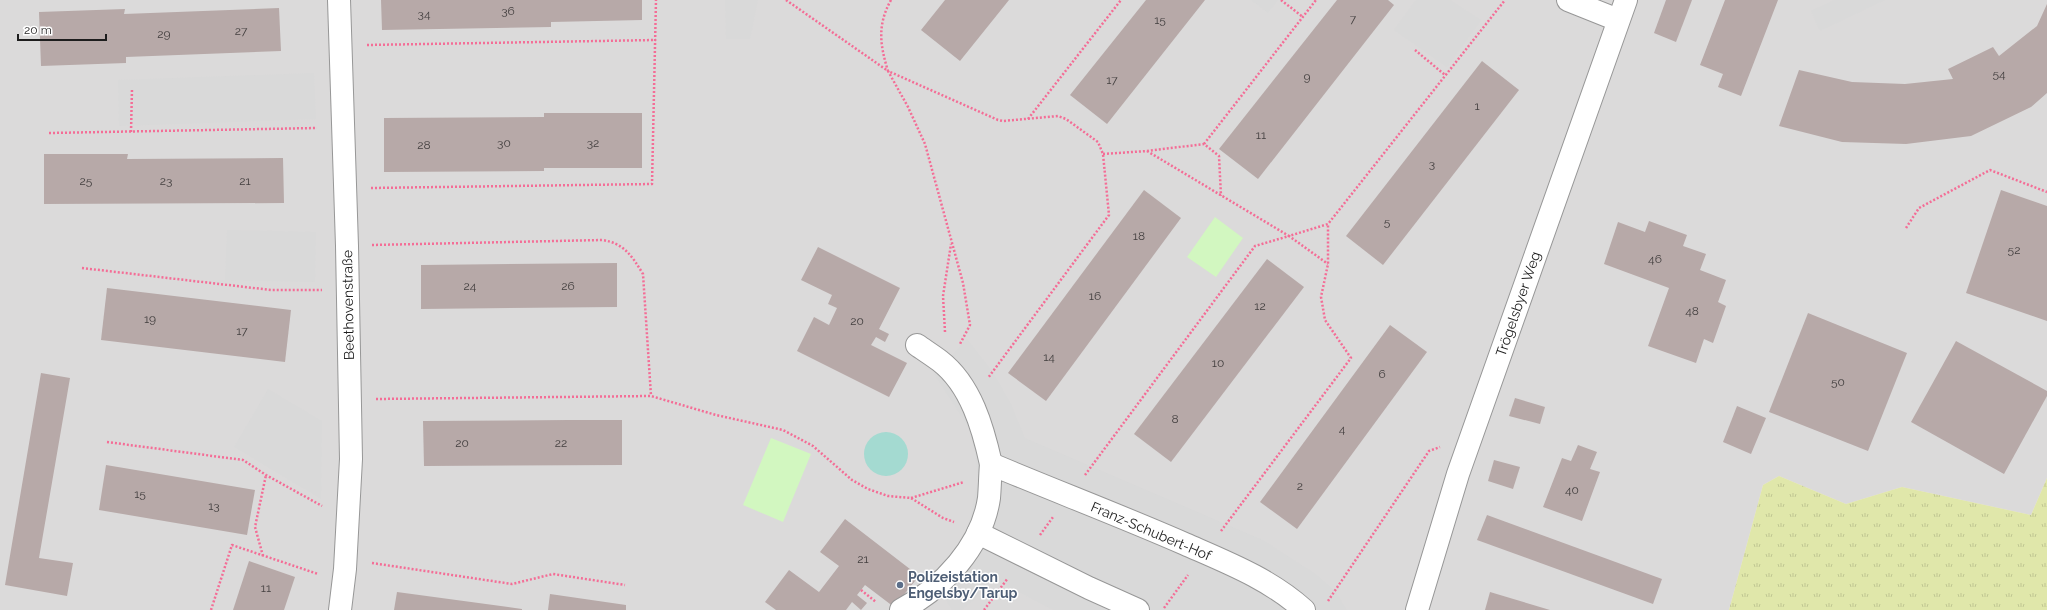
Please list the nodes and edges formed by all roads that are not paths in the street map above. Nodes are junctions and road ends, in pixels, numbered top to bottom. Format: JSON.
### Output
{"nodes":[{"id":1,"x":339,"y":0,"type":"edge"},
{"id":2,"x":1568,"y":0,"type":"edge"},
{"id":3,"x":1626,"y":0,"type":"edge"},
{"id":4,"x":1618,"y":20,"type":"junction"},
{"id":5,"x":916,"y":345,"type":"dead end"},
{"id":6,"x":990,"y":471,"type":"junction"},
{"id":7,"x":978,"y":532,"type":"junction"},
{"id":8,"x":891,"y":608,"type":"edge"},
{"id":9,"x":340,"y":610,"type":"edge"},
{"id":10,"x":1138,"y":610,"type":"edge"},
{"id":11,"x":1304,"y":610,"type":"edge"},
{"id":12,"x":1417,"y":610,"type":"edge"}],
"edges":[{"from":1,"to":9,"type":"street","name":"Beethovenstraße"},
{"from":2,"to":4,"type":"street"},
{"from":3,"to":4,"type":"street","name":"Trögelsbyer Weg"},
{"from":4,"to":12,"type":"street","name":"Trögelsbyer Weg"},
{"from":5,"to":6,"type":"street"},
{"from":6,"to":7,"type":"street"},
{"from":6,"to":11,"type":"street","name":"Franz-Schubert-Hof"},
{"from":7,"to":8,"type":"street"},
{"from":7,"to":10,"type":"street"}]}
